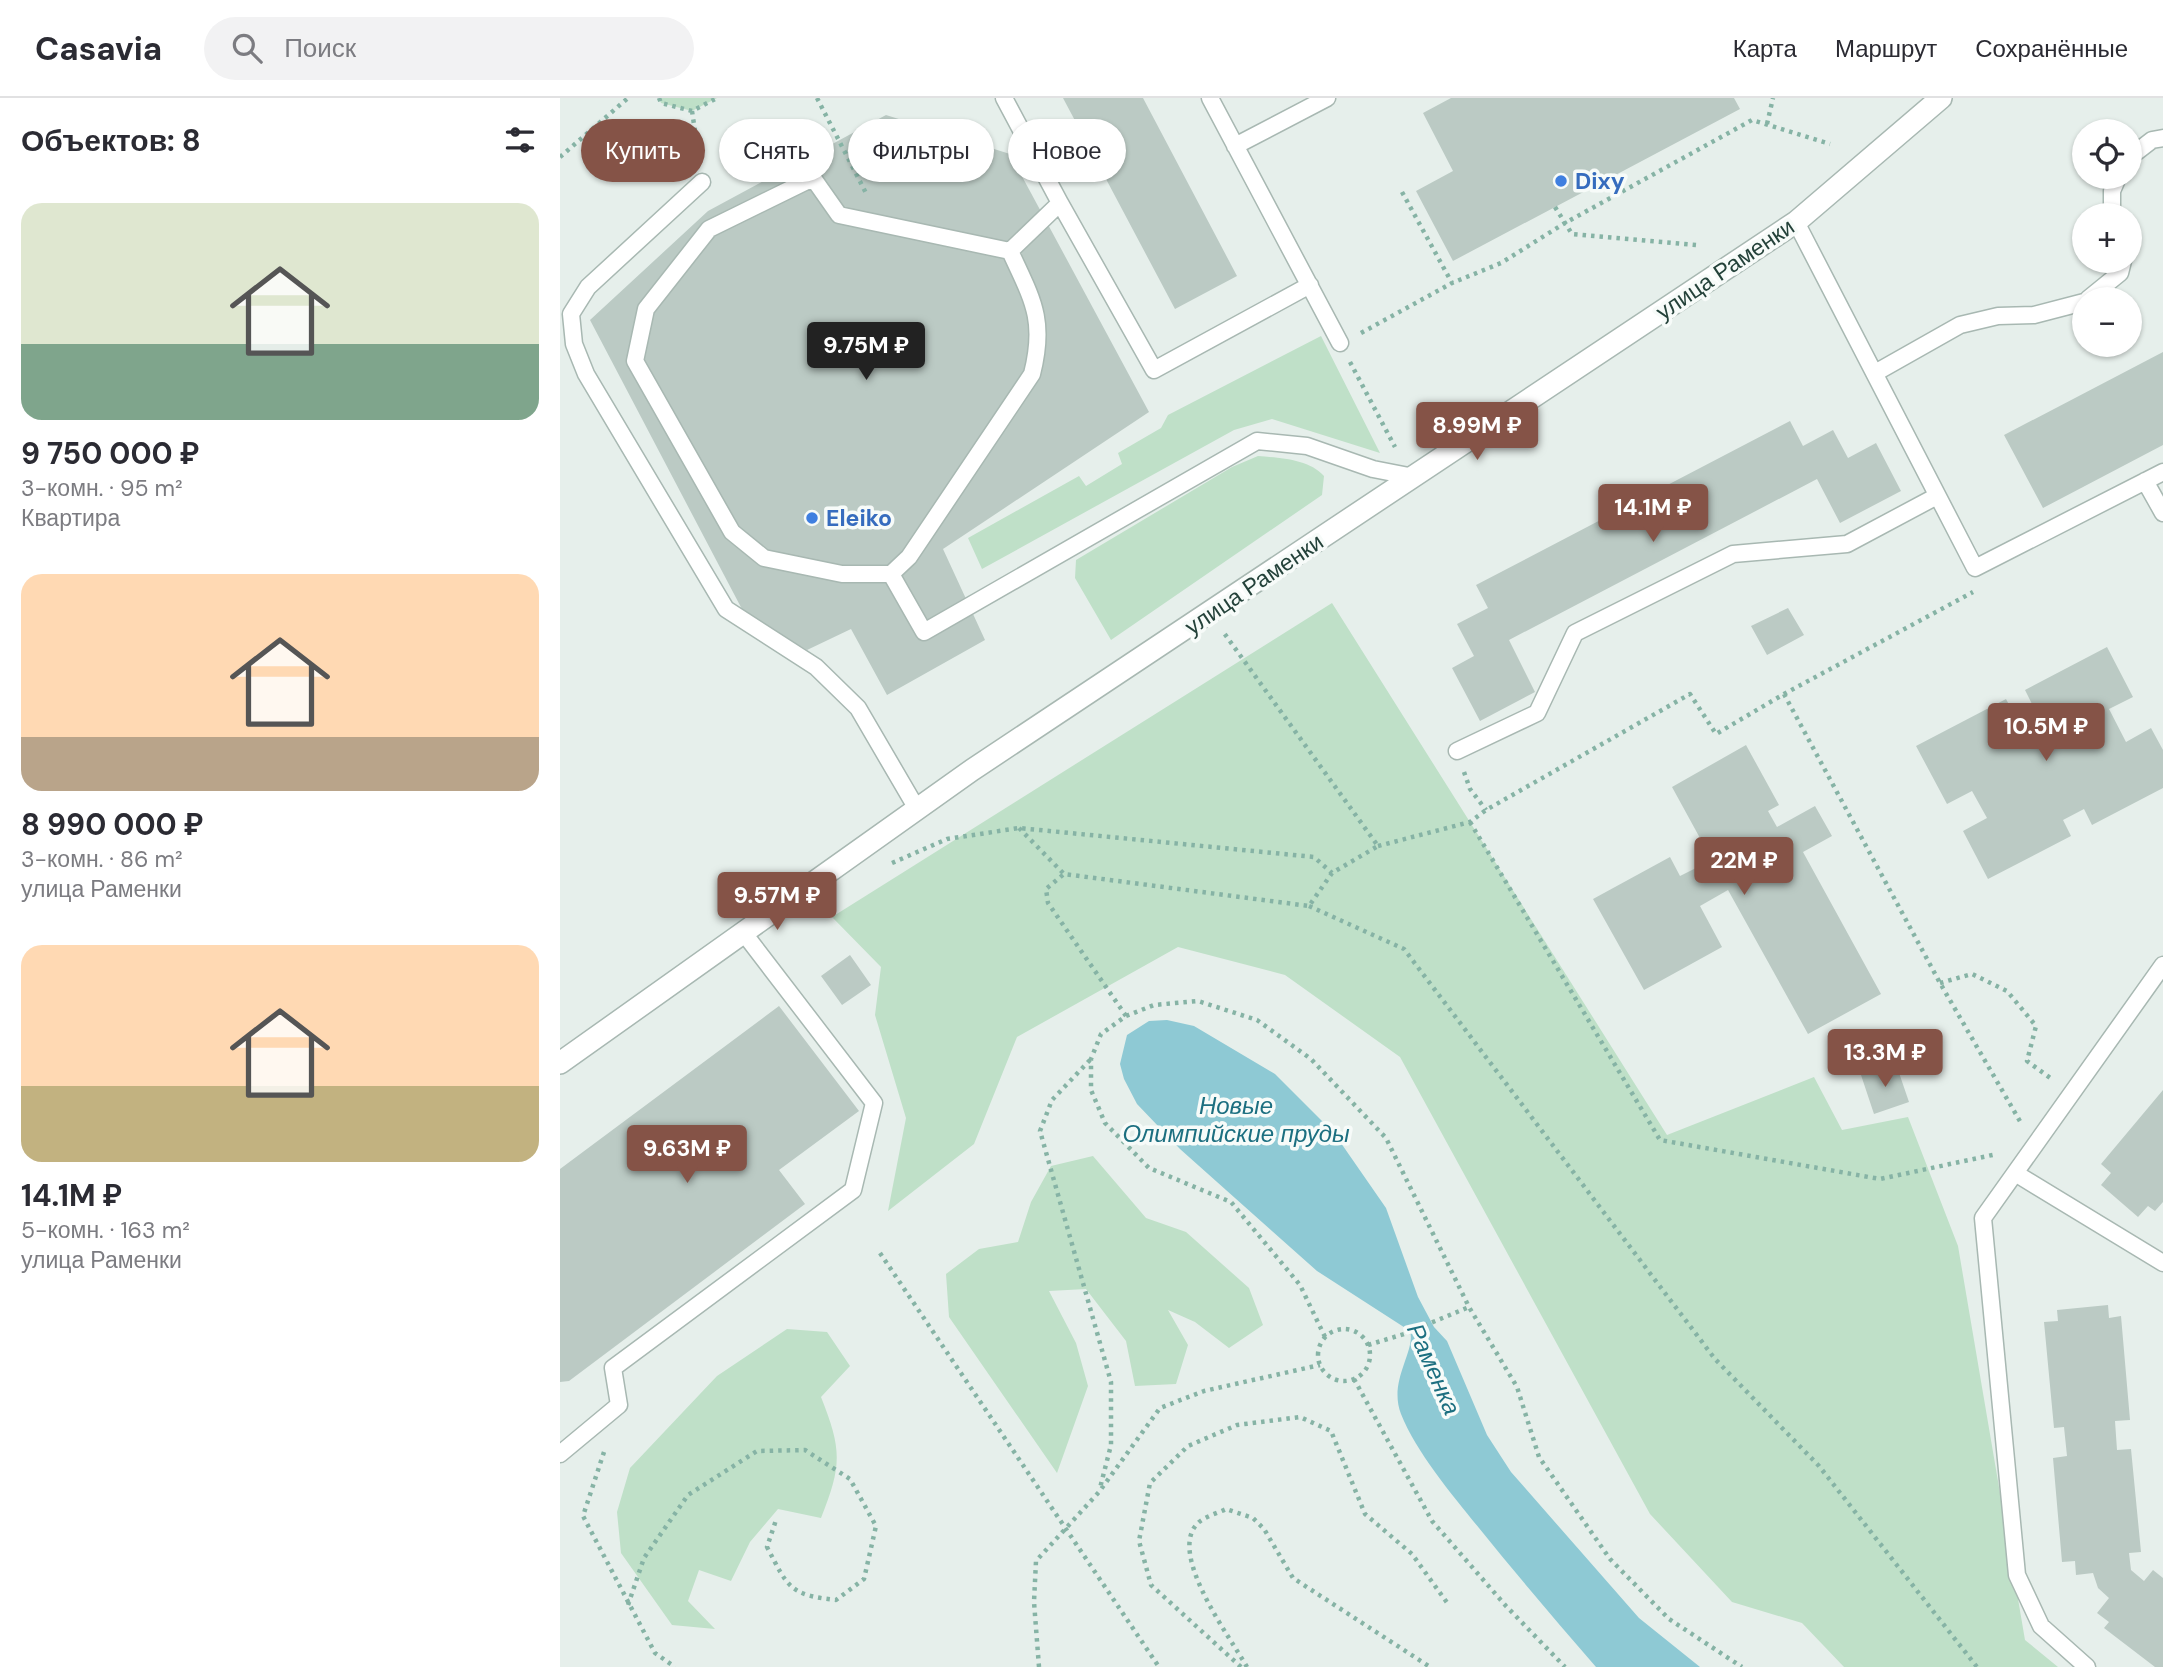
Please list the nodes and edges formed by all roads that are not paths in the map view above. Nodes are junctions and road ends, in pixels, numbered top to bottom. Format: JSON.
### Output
{"nodes":[{"id":1,"x":1004,"y":98,"type":"edge"},
{"id":2,"x":1210,"y":98,"type":"edge"},
{"id":3,"x":1327,"y":98,"type":"edge"},
{"id":4,"x":1941,"y":98,"type":"edge"},
{"id":5,"x":2163,"y":138,"type":"edge"},
{"id":6,"x":1235,"y":146,"type":"junction"},
{"id":7,"x":2142,"y":149,"type":"edge"},
{"id":8,"x":702,"y":182,"type":"dead end"},
{"id":9,"x":1060,"y":203,"type":"junction"},
{"id":10,"x":1796,"y":222,"type":"junction"},
{"id":11,"x":1010,"y":251,"type":"junction"},
{"id":12,"x":2120,"y":273,"type":"edge"},
{"id":13,"x":1310,"y":285,"type":"junction"},
{"id":14,"x":2103,"y":287,"type":"edge"},
{"id":15,"x":2072,"y":304,"type":"edge"},
{"id":16,"x":1340,"y":344,"type":"road end"},
{"id":17,"x":1875,"y":373,"type":"junction"},
{"id":18,"x":2163,"y":472,"type":"edge"},
{"id":19,"x":1414,"y":477,"type":"junction"},
{"id":20,"x":2145,"y":481,"type":"junction"},
{"id":21,"x":1937,"y":496,"type":"junction"},
{"id":22,"x":2163,"y":513,"type":"edge"},
{"id":23,"x":891,"y":574,"type":"junction"},
{"id":24,"x":1457,"y":751,"type":"dead end"},
{"id":25,"x":916,"y":809,"type":"junction"},
{"id":26,"x":743,"y":932,"type":"junction"},
{"id":27,"x":2163,"y":965,"type":"edge"},
{"id":28,"x":560,"y":1063,"type":"edge"},
{"id":29,"x":2015,"y":1173,"type":"junction"},
{"id":30,"x":2163,"y":1263,"type":"edge"},
{"id":31,"x":560,"y":1454,"type":"edge"},
{"id":32,"x":2087,"y":1667,"type":"edge"}],
"edges":[{"from":1,"to":9,"type":"lane"},
{"from":2,"to":6,"type":"lane"},
{"from":3,"to":6,"type":"lane"},
{"from":4,"to":10,"type":"street","name":"улица Раменки"},
{"from":5,"to":7,"type":"lane"},
{"from":6,"to":13,"type":"lane"},
{"from":8,"to":25,"type":"lane"},
{"from":9,"to":11,"type":"lane"},
{"from":9,"to":13,"type":"lane"},
{"from":10,"to":17,"type":"lane"},
{"from":10,"to":19,"type":"street","name":"улица Раменки"},
{"from":11,"to":23,"type":"lane"},
{"from":11,"to":23,"type":"lane"},
{"from":12,"to":14,"type":"lane"},
{"from":13,"to":16,"type":"lane"},
{"from":15,"to":17,"type":"lane"},
{"from":17,"to":21,"type":"lane"},
{"from":18,"to":20,"type":"lane"},
{"from":19,"to":23,"type":"lane"},
{"from":19,"to":25,"type":"street","name":"улица Раменки"},
{"from":20,"to":21,"type":"lane"},
{"from":20,"to":22,"type":"lane"},
{"from":21,"to":24,"type":"lane"},
{"from":25,"to":26,"type":"street","name":"улица Раменки"},
{"from":26,"to":28,"type":"street","name":"улица Раменки"},
{"from":26,"to":31,"type":"lane"},
{"from":27,"to":29,"type":"lane"},
{"from":29,"to":30,"type":"lane"},
{"from":29,"to":32,"type":"lane"}]}
